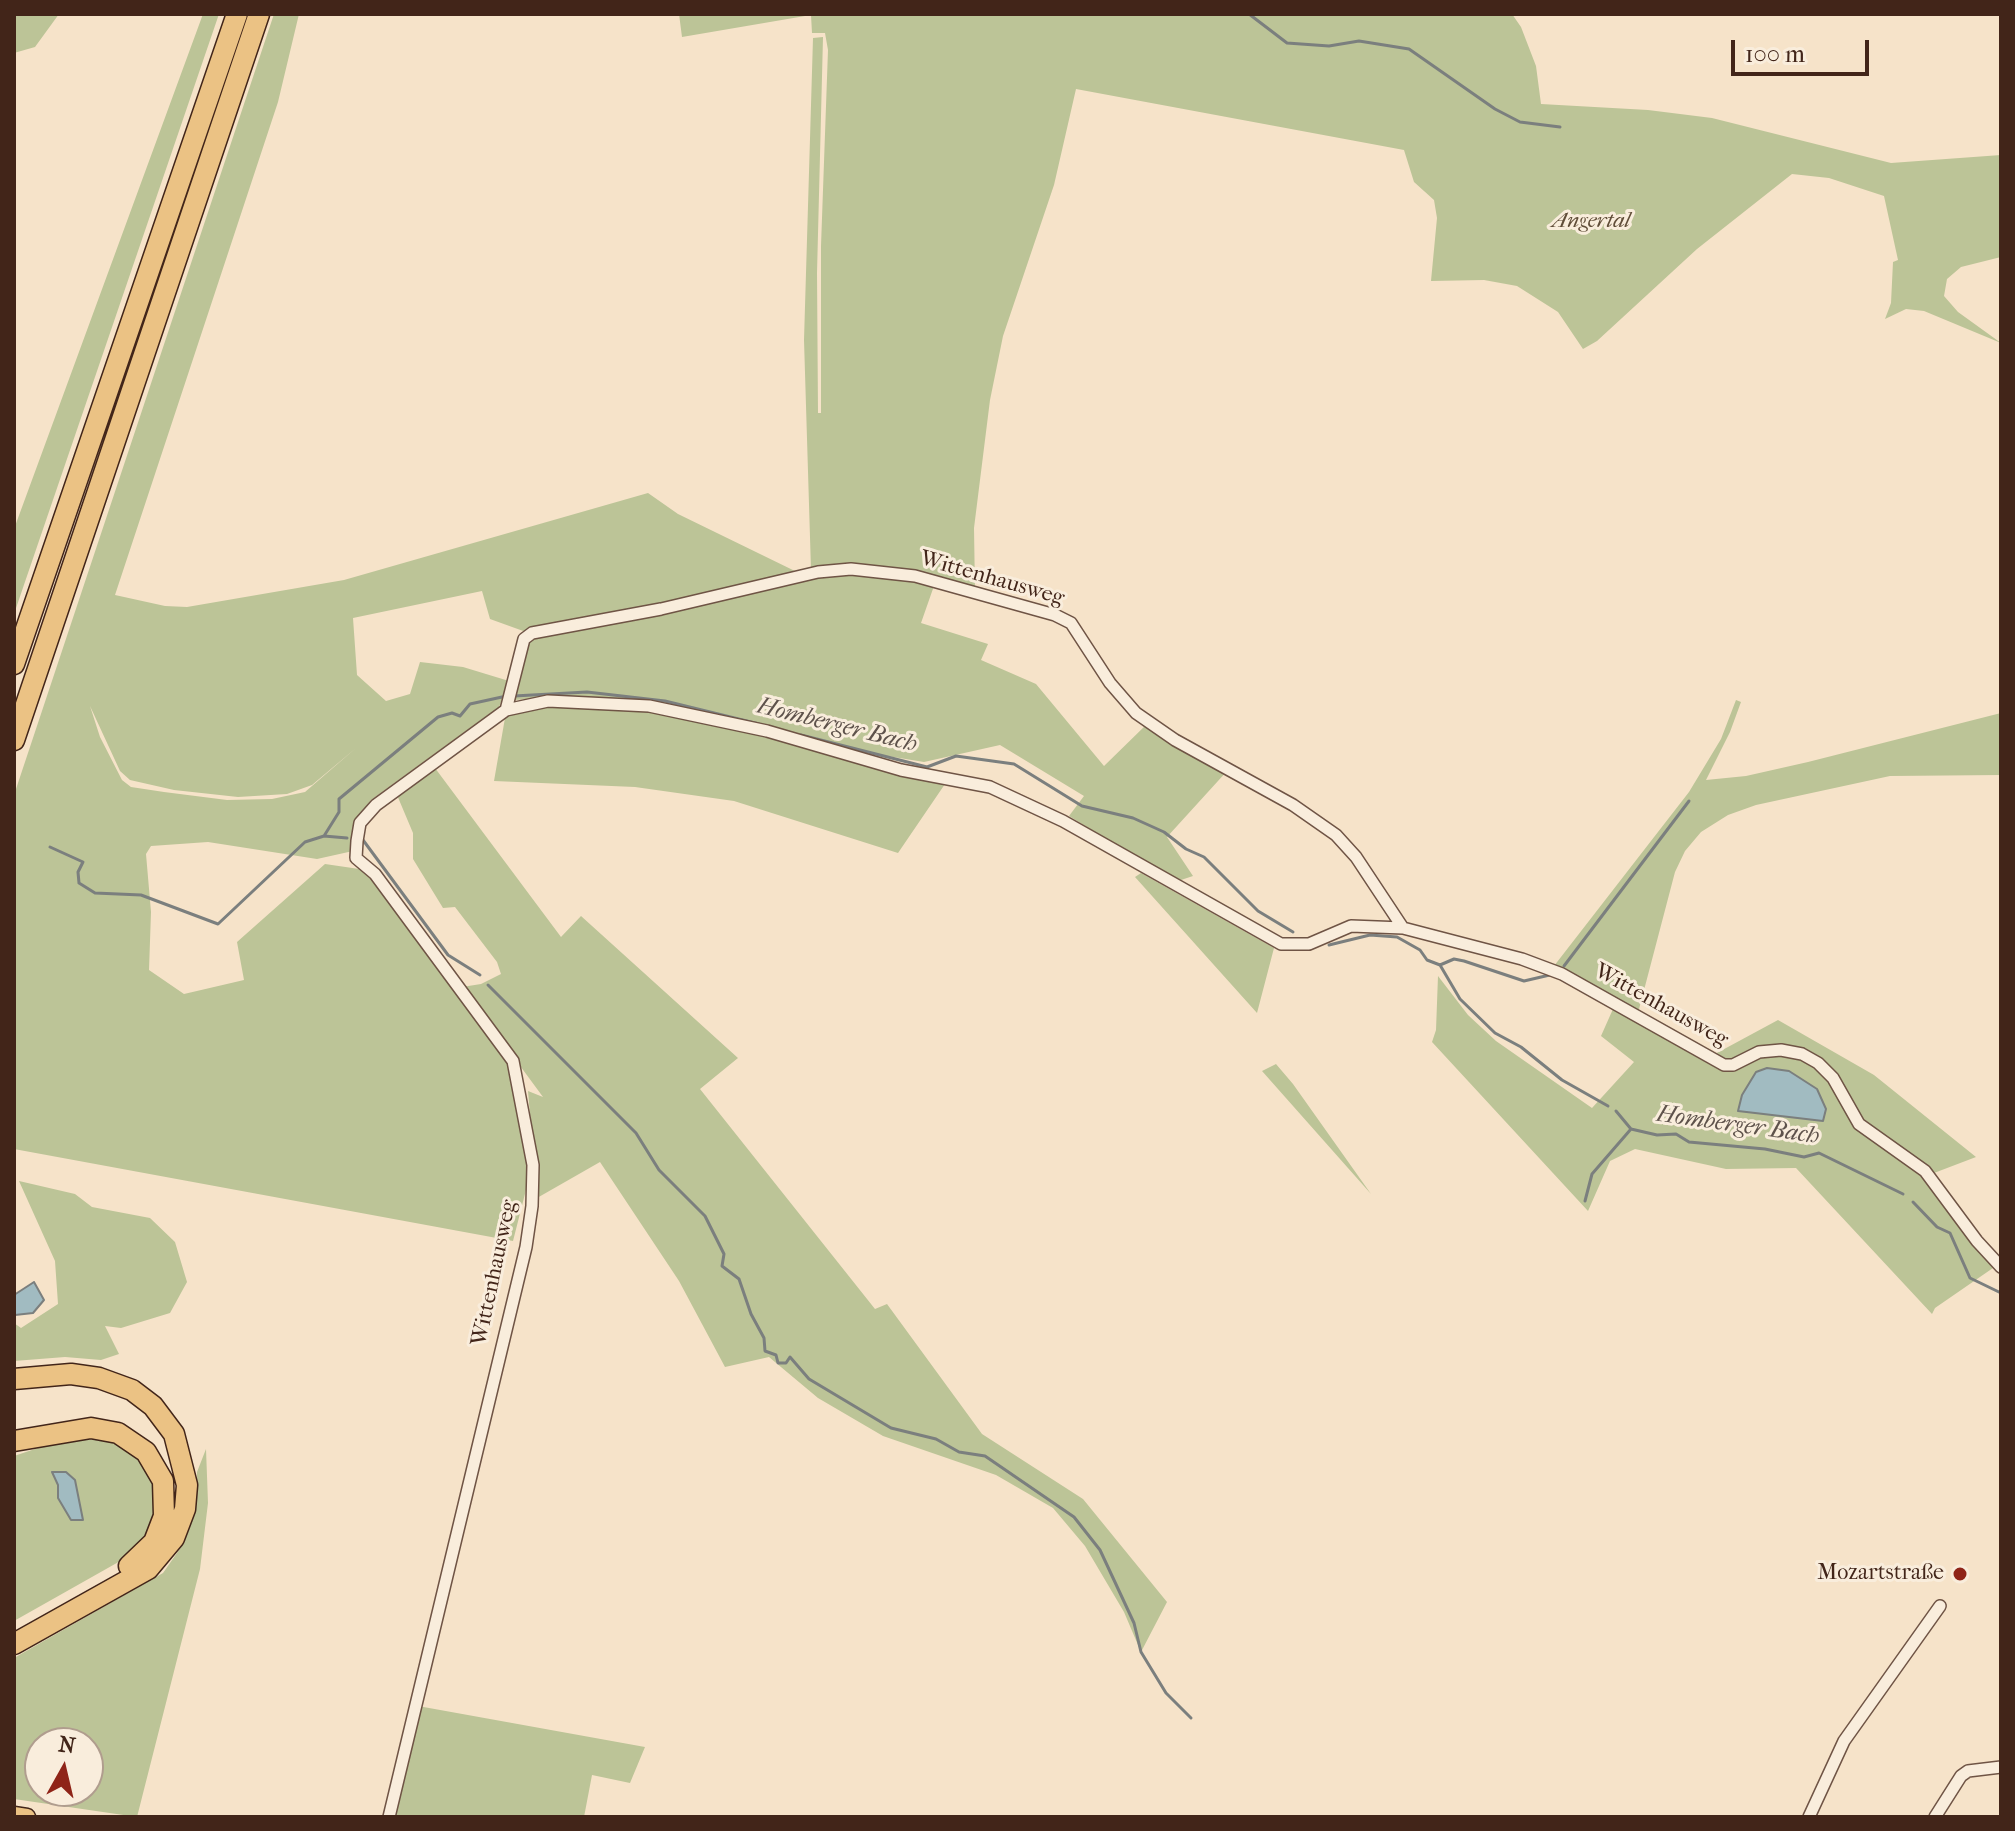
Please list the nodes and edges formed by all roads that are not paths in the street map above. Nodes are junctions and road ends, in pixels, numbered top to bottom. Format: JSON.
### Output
{"nodes":[{"id":1,"x":237,"y":14,"type":"edge"},
{"id":2,"x":259,"y":14,"type":"edge"},
{"id":3,"x":14,"y":664,"type":"edge"},
{"id":4,"x":506,"y":710,"type":"junction"},
{"id":5,"x":14,"y":740,"type":"edge"},
{"id":6,"x":1403,"y":928,"type":"junction"},
{"id":7,"x":2001,"y":1267,"type":"edge"},
{"id":8,"x":14,"y":1379,"type":"edge"},
{"id":9,"x":14,"y":1441,"type":"edge"},
{"id":10,"x":1940,"y":1606,"type":"dead end"},
{"id":11,"x":14,"y":1629,"type":"edge"},
{"id":12,"x":14,"y":1644,"type":"edge"},
{"id":13,"x":2001,"y":1767,"type":"edge"},
{"id":14,"x":14,"y":1815,"type":"edge"},
{"id":15,"x":27,"y":1817,"type":"edge"},
{"id":16,"x":389,"y":1817,"type":"edge"},
{"id":17,"x":1809,"y":1817,"type":"edge"},
{"id":18,"x":1935,"y":1817,"type":"edge"}],
"edges":[{"from":1,"to":3,"type":"highway"},
{"from":2,"to":5,"type":"highway"},
{"from":4,"to":6,"type":"street","name":"Wittenhausweg"},
{"from":4,"to":6,"type":"street","name":"Wittenhausweg"},
{"from":4,"to":16,"type":"street","name":"Wittenhausweg"},
{"from":6,"to":7,"type":"street","name":"Wittenhausweg"},
{"from":8,"to":12,"type":"highway"},
{"from":9,"to":11,"type":"highway"},
{"from":10,"to":17,"type":"street"},
{"from":13,"to":18,"type":"street"},
{"from":14,"to":15,"type":"main road"}]}
